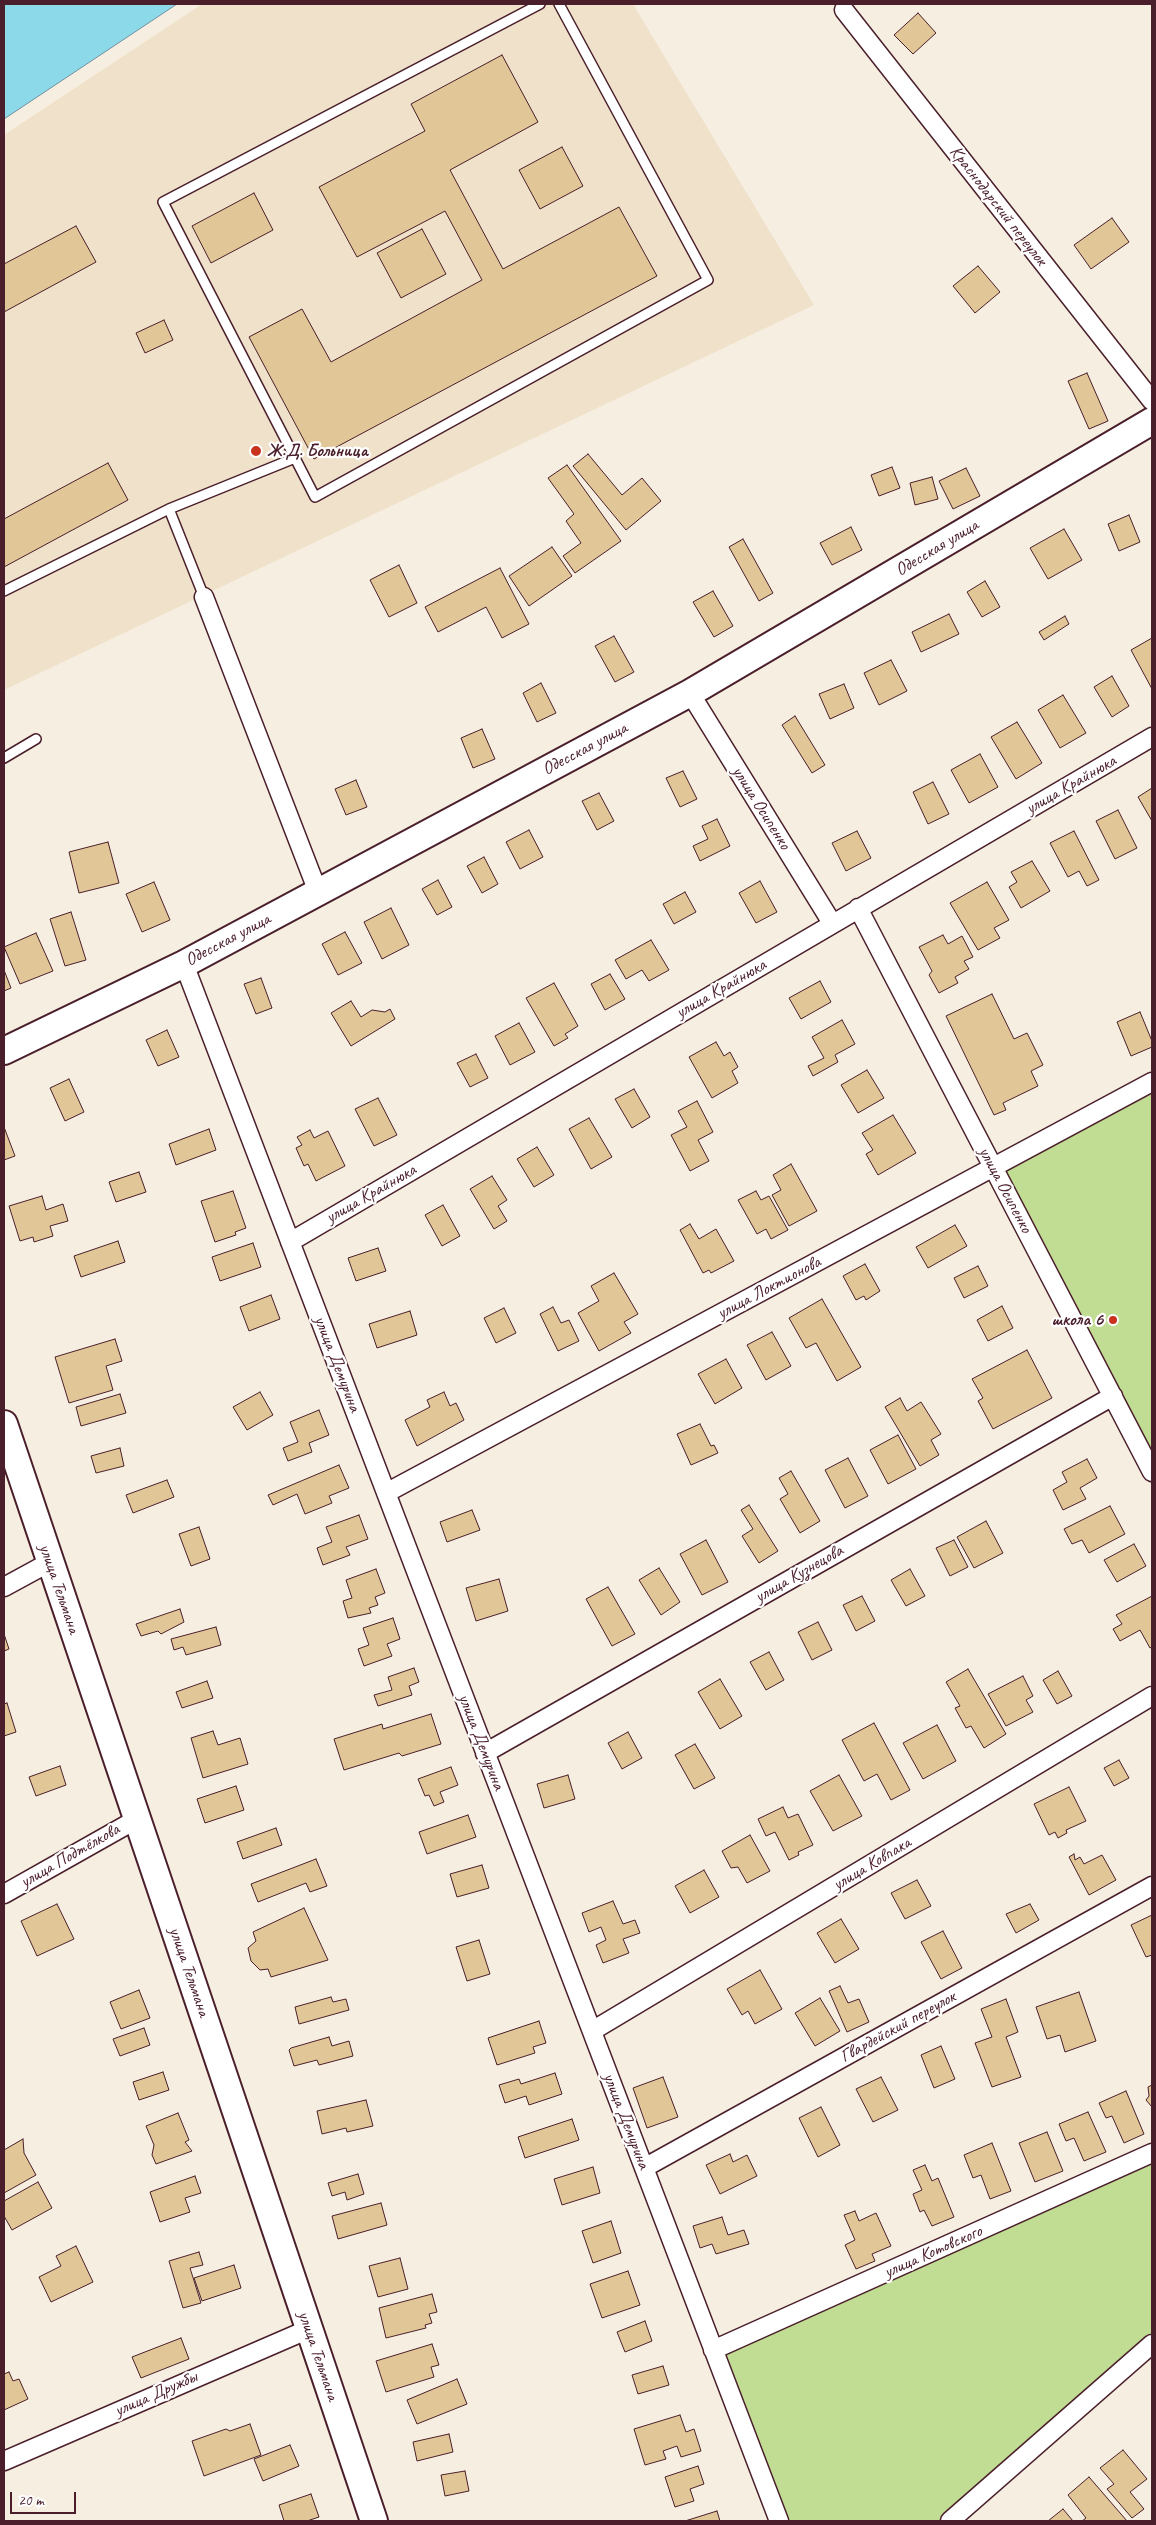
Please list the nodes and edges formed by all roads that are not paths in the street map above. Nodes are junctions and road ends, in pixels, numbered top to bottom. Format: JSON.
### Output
{"nodes":[{"id":1,"x":540,"y":4,"type":"edge"},
{"id":2,"x":558,"y":4,"type":"edge"},
{"id":3,"x":844,"y":10,"type":"dead end"},
{"id":4,"x":1152,"y":401,"type":"edge"},
{"id":5,"x":1152,"y":421,"type":"edge"},
{"id":6,"x":295,"y":458,"type":"junction"},
{"id":7,"x":169,"y":509,"type":"junction"},
{"id":8,"x":4,"y":591,"type":"edge"},
{"id":9,"x":204,"y":597,"type":"joint"},
{"id":10,"x":690,"y":693,"type":"junction"},
{"id":11,"x":1152,"y":737,"type":"edge"},
{"id":12,"x":36,"y":738,"type":"dead end"},
{"id":13,"x":4,"y":758,"type":"edge"},
{"id":14,"x":318,"y":892,"type":"junction"},
{"id":15,"x":858,"y":908,"type":"junction"},
{"id":16,"x":832,"y":923,"type":"junction"},
{"id":17,"x":184,"y":964,"type":"junction"},
{"id":18,"x":4,"y":1051,"type":"edge"},
{"id":19,"x":1152,"y":1082,"type":"edge"},
{"id":20,"x":994,"y":1168,"type":"junction"},
{"id":21,"x":290,"y":1242,"type":"junction"},
{"id":22,"x":1112,"y":1396,"type":"junction"},
{"id":23,"x":4,"y":1424,"type":"edge"},
{"id":24,"x":1152,"y":1472,"type":"edge"},
{"id":25,"x":386,"y":1493,"type":"junction"},
{"id":26,"x":50,"y":1562,"type":"junction"},
{"id":27,"x":4,"y":1587,"type":"edge"},
{"id":28,"x":1152,"y":1696,"type":"edge"},
{"id":29,"x":485,"y":1753,"type":"junction"},
{"id":30,"x":137,"y":1819,"type":"junction"},
{"id":31,"x":1152,"y":1886,"type":"edge"},
{"id":32,"x":4,"y":1894,"type":"edge"},
{"id":33,"x":592,"y":2031,"type":"junction"},
{"id":34,"x":1152,"y":2153,"type":"edge"},
{"id":35,"x":644,"y":2168,"type":"junction"},
{"id":36,"x":309,"y":2329,"type":"junction"},
{"id":37,"x":1152,"y":2344,"type":"edge"},
{"id":38,"x":714,"y":2350,"type":"junction"},
{"id":39,"x":4,"y":2462,"type":"edge"},
{"id":40,"x":374,"y":2521,"type":"edge"},
{"id":41,"x":779,"y":2521,"type":"edge"},
{"id":42,"x":950,"y":2521,"type":"edge"}],
"edges":[{"from":1,"to":6,"type":"lane"},
{"from":2,"to":6,"type":"lane"},
{"from":3,"to":4,"type":"street","name":"Краснодарский переулок"},
{"from":5,"to":10,"type":"main road","name":"Одесская улица"},
{"from":6,"to":7,"type":"lane"},
{"from":7,"to":8,"type":"lane"},
{"from":7,"to":9,"type":"lane"},
{"from":9,"to":14,"type":"street"},
{"from":10,"to":14,"type":"main road","name":"Одесская улица"},
{"from":10,"to":16,"type":"street","name":"улица Осипенко"},
{"from":11,"to":15,"type":"street","name":"улица Крайнюка"},
{"from":12,"to":13,"type":"lane"},
{"from":14,"to":17,"type":"main road","name":"Одесская улица"},
{"from":15,"to":16,"type":"street","name":"улица Крайнюка"},
{"from":15,"to":20,"type":"street","name":"улица Осипенко"},
{"from":16,"to":21,"type":"street","name":"улица Крайнюка"},
{"from":17,"to":18,"type":"main road","name":"Одесская улица"},
{"from":17,"to":21,"type":"street","name":"улица Демурина"},
{"from":19,"to":20,"type":"street","name":"улица Локтионова"},
{"from":20,"to":22,"type":"street","name":"улица Осипенко"},
{"from":20,"to":25,"type":"street","name":"улица Локтионова"},
{"from":21,"to":25,"type":"street","name":"улица Демурина"},
{"from":22,"to":24,"type":"street","name":"улица Осипенко"},
{"from":22,"to":29,"type":"street","name":"улица Кузнецова"},
{"from":23,"to":26,"type":"main road","name":"улица Тельмана"},
{"from":25,"to":29,"type":"street","name":"улица Демурина"},
{"from":26,"to":27,"type":"street"},
{"from":26,"to":30,"type":"main road","name":"улица Тельмана"},
{"from":28,"to":33,"type":"street","name":"улица Ковпака"},
{"from":29,"to":33,"type":"street","name":"улица Демурина"},
{"from":30,"to":32,"type":"street","name":"улица Подтёлкова"},
{"from":30,"to":36,"type":"main road","name":"улица Тельмана"},
{"from":31,"to":35,"type":"street","name":"Гвардейский переулок"},
{"from":33,"to":35,"type":"street","name":"улица Демурина"},
{"from":34,"to":38,"type":"street","name":"улица Котовского"},
{"from":35,"to":38,"type":"street","name":"улица Демурина"},
{"from":36,"to":39,"type":"street","name":"улица Дружбы"},
{"from":36,"to":40,"type":"main road","name":"улица Тельмана"},
{"from":37,"to":42,"type":"street"},
{"from":38,"to":41,"type":"street","name":"улица Демурина"}]}
